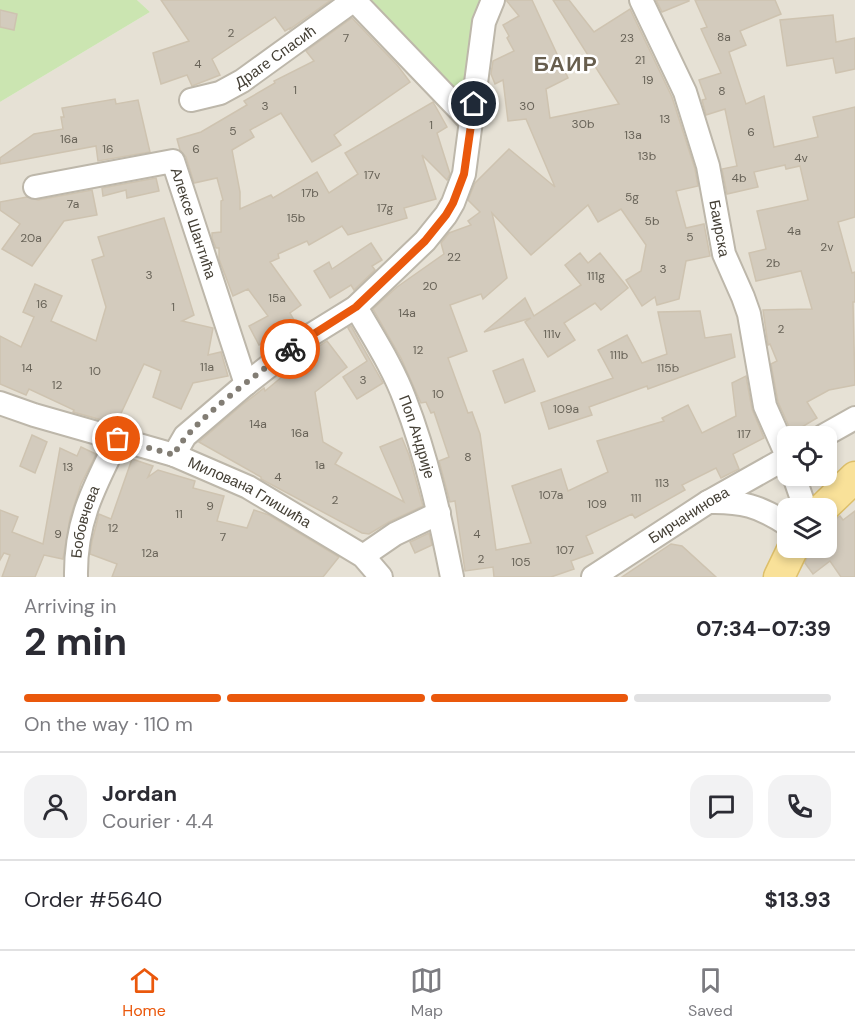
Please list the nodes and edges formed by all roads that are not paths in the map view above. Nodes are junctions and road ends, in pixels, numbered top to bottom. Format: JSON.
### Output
{"nodes":[{"id":1,"x":354,"y":0,"type":"edge"},
{"id":2,"x":493,"y":0,"type":"edge"},
{"id":3,"x":641,"y":0,"type":"edge"},
{"id":4,"x":191,"y":100,"type":"dead end"},
{"id":5,"x":471,"y":122,"type":"junction"},
{"id":6,"x":35,"y":187,"type":"dead end"},
{"id":7,"x":356,"y":307,"type":"junction"},
{"id":8,"x":246,"y":384,"type":"junction"},
{"id":9,"x":0,"y":403,"type":"edge"},
{"id":10,"x":855,"y":418,"type":"edge"},
{"id":11,"x":837,"y":428,"type":"edge"},
{"id":12,"x":777,"y":434,"type":"edge"},
{"id":13,"x":118,"y":439,"type":"junction"},
{"id":14,"x":174,"y":455,"type":"junction"},
{"id":15,"x":777,"y":463,"type":"edge"},
{"id":16,"x":855,"y":477,"type":"edge"},
{"id":17,"x":833,"y":498,"type":"edge"},
{"id":18,"x":708,"y":501,"type":"junction"},
{"id":19,"x":439,"y":513,"type":"junction"},
{"id":20,"x":777,"y":517,"type":"edge"},
{"id":21,"x":363,"y":556,"type":"junction"},
{"id":22,"x":789,"y":558,"type":"edge"},
{"id":23,"x":76,"y":577,"type":"edge"},
{"id":24,"x":381,"y":577,"type":"edge"},
{"id":25,"x":452,"y":577,"type":"edge"},
{"id":26,"x":593,"y":577,"type":"edge"},
{"id":27,"x":780,"y":577,"type":"edge"}],
"edges":[{"from":1,"to":4,"type":"street","name":"Драге Спасић"},
{"from":1,"to":5,"type":"street"},
{"from":2,"to":5,"type":"street"},
{"from":3,"to":12,"type":"street","name":"Баирска"},
{"from":5,"to":7,"type":"street"},
{"from":6,"to":8,"type":"street","name":"Алексе Шантића"},
{"from":7,"to":8,"type":"street"},
{"from":7,"to":19,"type":"street","name":"Поп Андрије"},
{"from":8,"to":14,"type":"street"},
{"from":9,"to":13,"type":"street","name":"Милована Глишића"},
{"from":10,"to":11,"type":"street"},
{"from":13,"to":14,"type":"street","name":"Милована Глишића"},
{"from":13,"to":23,"type":"street","name":"Бобовчева"},
{"from":14,"to":21,"type":"street","name":"Милована Глишића"},
{"from":15,"to":18,"type":"street","name":"Бирчанинова"},
{"from":16,"to":17,"type":"main road"},
{"from":18,"to":20,"type":"street"},
{"from":18,"to":26,"type":"street","name":"Бирчанинова"},
{"from":19,"to":21,"type":"street"},
{"from":19,"to":25,"type":"street","name":"Поп Андрије"},
{"from":21,"to":24,"type":"street","name":"Милована Глишића"},
{"from":22,"to":27,"type":"main road"}]}
